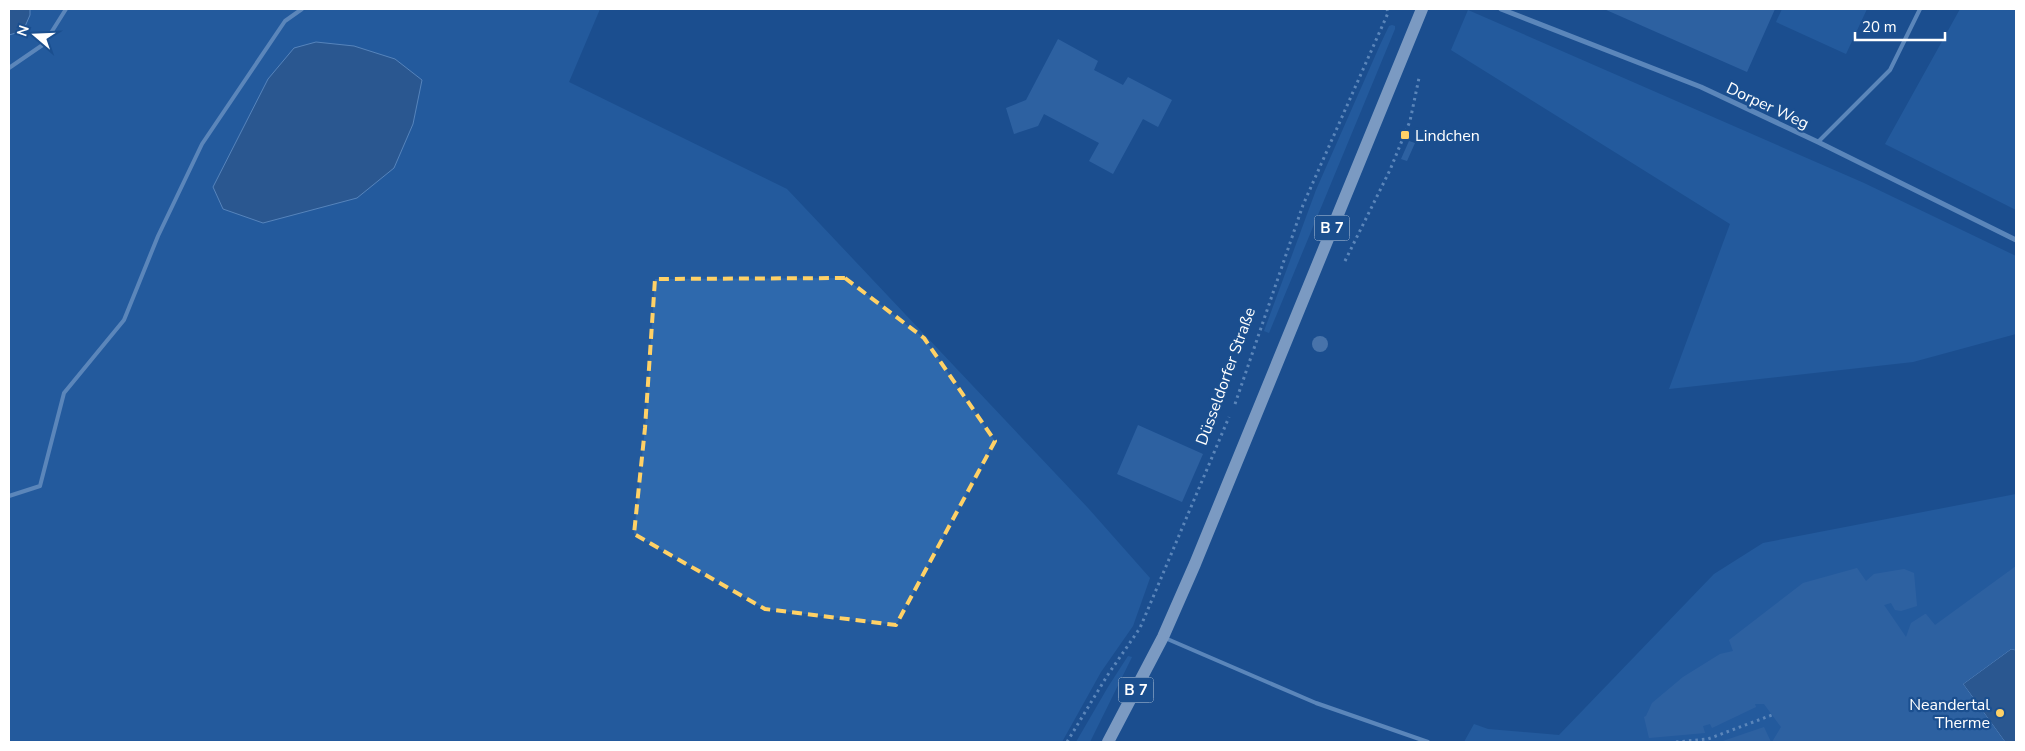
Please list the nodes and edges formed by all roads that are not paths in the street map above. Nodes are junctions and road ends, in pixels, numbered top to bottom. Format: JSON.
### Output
{"nodes":[{"id":1,"x":66,"y":9,"type":"edge"},
{"id":2,"x":302,"y":9,"type":"edge"},
{"id":3,"x":1422,"y":9,"type":"edge"},
{"id":4,"x":1501,"y":9,"type":"edge"},
{"id":5,"x":1920,"y":9,"type":"edge"},
{"id":6,"x":9,"y":68,"type":"edge"},
{"id":7,"x":1818,"y":142,"type":"junction"},
{"id":8,"x":2016,"y":240,"type":"edge"},
{"id":9,"x":9,"y":496,"type":"edge"},
{"id":10,"x":1163,"y":637,"type":"junction"},
{"id":11,"x":1108,"y":742,"type":"edge"},
{"id":12,"x":1428,"y":742,"type":"edge"}],
"edges":[{"from":1,"to":6,"type":"lane"},
{"from":2,"to":9,"type":"lane"},
{"from":3,"to":10,"type":"main road","number":"B 7"},
{"from":4,"to":7,"type":"street","name":"Dorper Weg"},
{"from":5,"to":7,"type":"lane"},
{"from":7,"to":8,"type":"street","name":"Dorper Weg"},
{"from":10,"to":11,"type":"main road","number":"B 7"},
{"from":10,"to":12,"type":"lane"}]}
